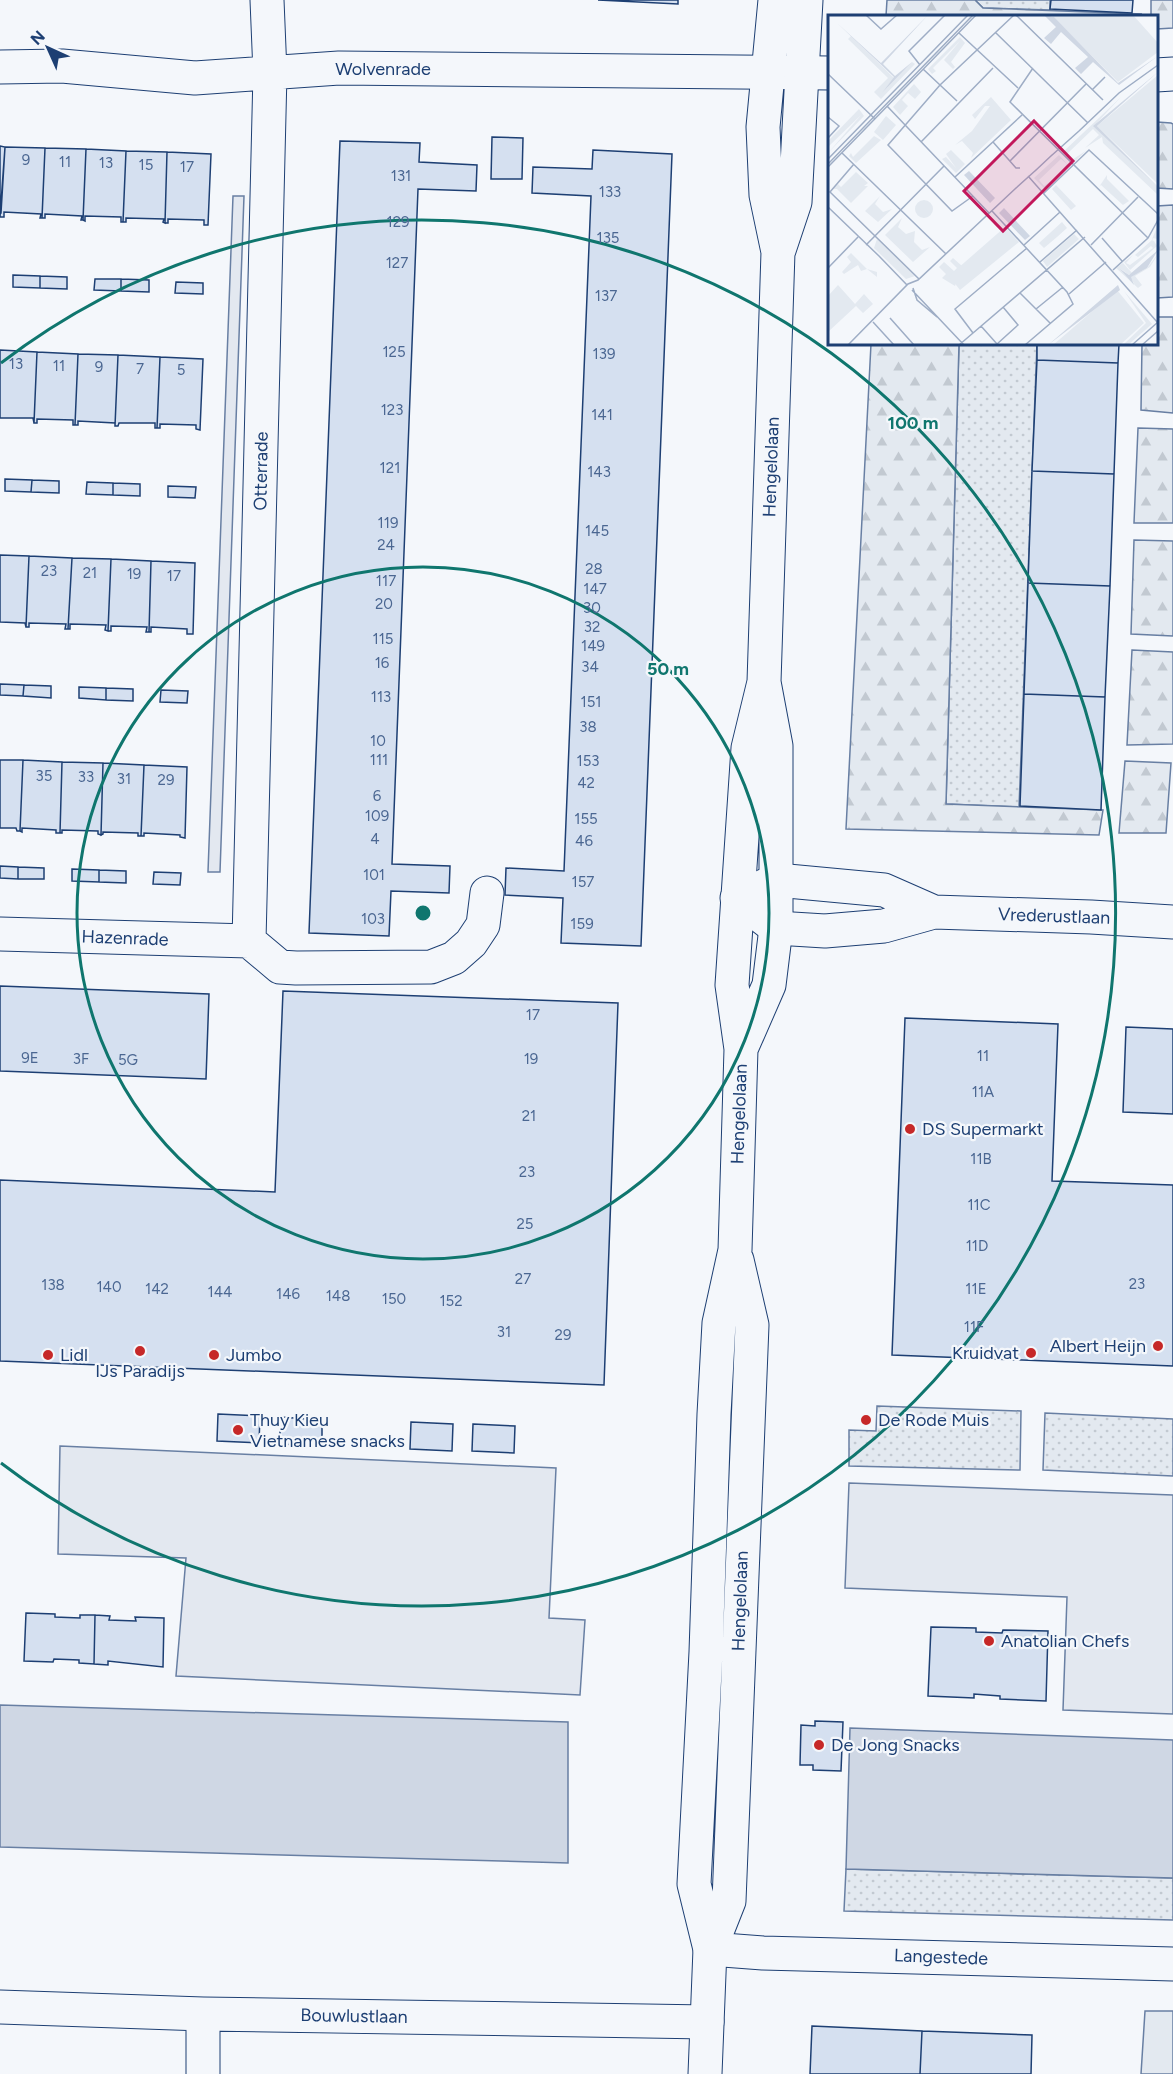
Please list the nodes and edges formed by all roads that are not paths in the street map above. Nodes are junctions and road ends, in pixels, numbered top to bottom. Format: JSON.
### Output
{"nodes":[{"id":1,"x":267,"y":0,"type":"edge"},
{"id":2,"x":775,"y":0,"type":"edge"},
{"id":3,"x":806,"y":0,"type":"edge"},
{"id":4,"x":0,"y":67,"type":"edge"},
{"id":5,"x":270,"y":73,"type":"junction"},
{"id":6,"x":768,"y":73,"type":"junction"},
{"id":7,"x":816,"y":73,"type":"edge"},
{"id":8,"x":1173,"y":74,"type":"edge"},
{"id":9,"x":1158,"y":75,"type":"edge"},
{"id":10,"x":778,"y":252,"type":"junction"},
{"id":11,"x":764,"y":682,"type":"junction"},
{"id":12,"x":777,"y":880,"type":"junction"},
{"id":13,"x":487,"y":893,"type":"dead end"},
{"id":14,"x":737,"y":898,"type":"junction"},
{"id":15,"x":934,"y":912,"type":"junction"},
{"id":16,"x":1173,"y":922,"type":"edge"},
{"id":17,"x":776,"y":928,"type":"junction"},
{"id":18,"x":0,"y":934,"type":"edge"},
{"id":19,"x":249,"y":941,"type":"junction"},
{"id":20,"x":741,"y":1049,"type":"junction"},
{"id":21,"x":710,"y":1949,"type":"junction"},
{"id":22,"x":1173,"y":1964,"type":"edge"},
{"id":23,"x":0,"y":2007,"type":"edge"},
{"id":24,"x":203,"y":2013,"type":"junction"},
{"id":25,"x":707,"y":2022,"type":"junction"},
{"id":26,"x":203,"y":2074,"type":"edge"},
{"id":27,"x":705,"y":2074,"type":"edge"}],
"edges":[{"from":1,"to":5,"type":"street","name":"Otterrade"},
{"from":2,"to":6,"type":"street","name":"Hengelolaan"},
{"from":3,"to":7,"type":"street","name":"Hengelolaan"},
{"from":4,"to":5,"type":"street","name":"Wolvenrade"},
{"from":5,"to":6,"type":"street","name":"Wolvenrade"},
{"from":5,"to":19,"type":"street","name":"Otterrade"},
{"from":6,"to":7,"type":"street","name":"Wolvenrade"},
{"from":6,"to":10,"type":"street","name":"Hengelolaan"},
{"from":7,"to":10,"type":"street","name":"Hengelolaan"},
{"from":8,"to":9,"type":"street"},
{"from":10,"to":11,"type":"street","name":"Hengelolaan"},
{"from":11,"to":12,"type":"street","name":"Hengelolaan"},
{"from":11,"to":14,"type":"street","name":"Hengelolaan"},
{"from":12,"to":14,"type":"street","name":"Vrederustlaan"},
{"from":12,"to":15,"type":"street","name":"Vrederustlaan"},
{"from":12,"to":17,"type":"street","name":"Hengelolaan"},
{"from":13,"to":19,"type":"street"},
{"from":14,"to":17,"type":"street"},
{"from":14,"to":20,"type":"street","name":"Hengelolaan"},
{"from":15,"to":16,"type":"street","name":"Vrederustlaan"},
{"from":15,"to":17,"type":"street","name":"Vrederustlaan"},
{"from":17,"to":20,"type":"street","name":"Hengelolaan"},
{"from":18,"to":19,"type":"street","name":"Hazenrade"},
{"from":20,"to":21,"type":"street","name":"Hengelolaan"},
{"from":21,"to":22,"type":"street","name":"Langestede"},
{"from":21,"to":25,"type":"street","name":"Hengelolaan"},
{"from":23,"to":24,"type":"street","name":"Bouwlustlaan"},
{"from":24,"to":25,"type":"street","name":"Bouwlustlaan"},
{"from":24,"to":26,"type":"street"},
{"from":25,"to":27,"type":"street","name":"Hengelolaan"}]}
